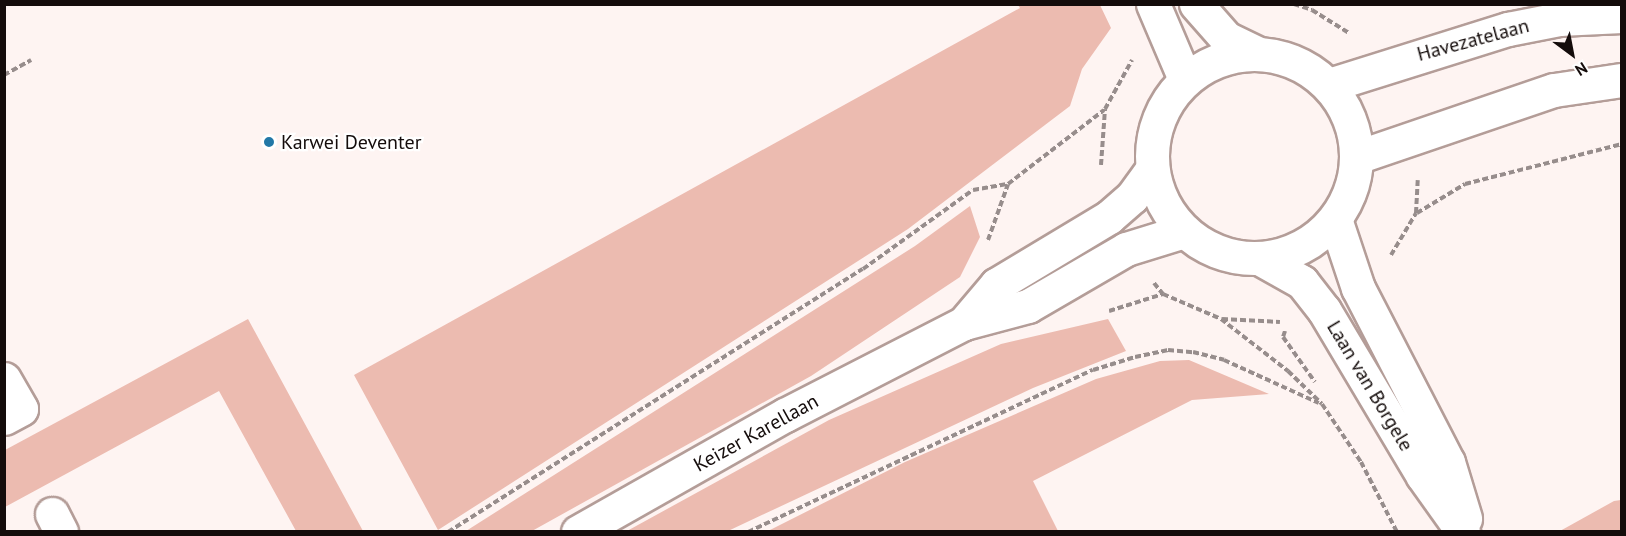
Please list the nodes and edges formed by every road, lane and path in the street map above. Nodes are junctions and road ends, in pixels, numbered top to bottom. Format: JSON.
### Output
{"nodes":[{"id":1,"x":1153,"y":4,"type":"edge"},
{"id":2,"x":1196,"y":4,"type":"edge"},
{"id":3,"x":1622,"y":16,"type":"edge"},
{"id":4,"x":1257,"y":53,"type":"junction"},
{"id":5,"x":31,"y":60,"type":"dead end"},
{"id":6,"x":4,"y":75,"type":"edge"},
{"id":7,"x":1185,"y":79,"type":"junction"},
{"id":8,"x":1622,"y":80,"type":"edge"},
{"id":9,"x":1329,"y":84,"type":"junction"},
{"id":10,"x":1105,"y":109,"type":"dead end"},
{"id":11,"x":1622,"y":144,"type":"edge"},
{"id":12,"x":1357,"y":157,"type":"junction"},
{"id":13,"x":1152,"y":169,"type":"junction"},
{"id":14,"x":1008,"y":184,"type":"junction"},
{"id":15,"x":1416,"y":213,"type":"dead end"},
{"id":16,"x":1335,"y":219,"type":"junction"},
{"id":17,"x":1184,"y":231,"type":"junction"},
{"id":18,"x":985,"y":249,"type":"dead end"},
{"id":19,"x":1261,"y":259,"type":"junction"},
{"id":20,"x":1163,"y":294,"type":"dead end"},
{"id":21,"x":1221,"y":319,"type":"junction"},
{"id":22,"x":964,"y":323,"type":"junction"},
{"id":23,"x":4,"y":379,"type":"edge"},
{"id":24,"x":1319,"y":387,"type":"dead end"},
{"id":25,"x":1325,"y":394,"type":"dead end"},
{"id":26,"x":1322,"y":404,"type":"junction"},
{"id":27,"x":4,"y":418,"type":"edge"},
{"id":28,"x":448,"y":531,"type":"edge"},
{"id":29,"x":578,"y":531,"type":"edge"},
{"id":30,"x":748,"y":531,"type":"edge"},
{"id":31,"x":1397,"y":531,"type":"edge"},
{"id":32,"x":1463,"y":531,"type":"edge"},
{"id":33,"x":1470,"y":531,"type":"edge"}],
"edges":[{"from":1,"to":7,"type":"street"},
{"from":2,"to":4,"type":"street"},
{"from":3,"to":9,"type":"street","name":"Havezatelaan"},
{"from":4,"to":7,"type":"street"},
{"from":4,"to":9,"type":"street"},
{"from":5,"to":6,"type":"path"},
{"from":7,"to":13,"type":"street"},
{"from":8,"to":12,"type":"street"},
{"from":9,"to":12,"type":"street"},
{"from":10,"to":14,"type":"path"},
{"from":11,"to":15,"type":"path"},
{"from":12,"to":16,"type":"street"},
{"from":13,"to":17,"type":"street"},
{"from":13,"to":22,"type":"street","name":"Keizer Karellaan"},
{"from":14,"to":18,"type":"path"},
{"from":14,"to":28,"type":"path"},
{"from":16,"to":19,"type":"street"},
{"from":16,"to":33,"type":"street","name":"Laan van Borgele"},
{"from":17,"to":19,"type":"street"},
{"from":17,"to":22,"type":"street","name":"Keizer Karellaan"},
{"from":19,"to":32,"type":"street","name":"Laan van Borgele"},
{"from":20,"to":21,"type":"path"},
{"from":21,"to":24,"type":"path"},
{"from":21,"to":26,"type":"path"},
{"from":22,"to":29,"type":"street","name":"Keizer Karellaan"},
{"from":23,"to":27,"type":"street"},
{"from":25,"to":26,"type":"path"},
{"from":26,"to":30,"type":"path"},
{"from":26,"to":31,"type":"path"}]}
